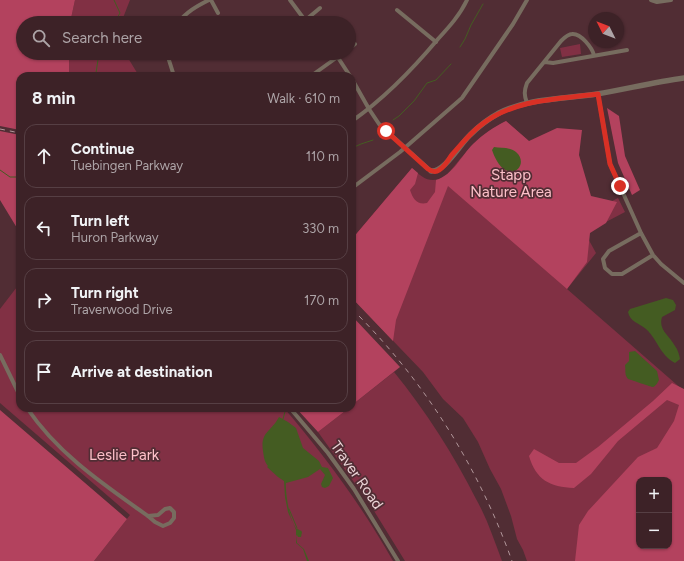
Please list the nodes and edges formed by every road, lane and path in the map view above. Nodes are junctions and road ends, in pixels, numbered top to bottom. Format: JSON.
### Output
{"nodes":[{"id":1,"x":210,"y":0,"type":"edge"},
{"id":2,"x":290,"y":0,"type":"edge"},
{"id":3,"x":467,"y":0,"type":"edge"},
{"id":4,"x":528,"y":0,"type":"edge"},
{"id":5,"x":651,"y":0,"type":"edge"},
{"id":6,"x":671,"y":0,"type":"edge"},
{"id":7,"x":320,"y":8,"type":"dead end"},
{"id":8,"x":397,"y":10,"type":"dead end"},
{"id":9,"x":218,"y":13,"type":"dead end"},
{"id":10,"x":183,"y":16,"type":"edge"},
{"id":11,"x":301,"y":16,"type":"edge"},
{"id":12,"x":311,"y":16,"type":"edge"},
{"id":13,"x":436,"y":42,"type":"junction"},
{"id":14,"x":627,"y":50,"type":"dead end"},
{"id":15,"x":594,"y":55,"type":"junction"},
{"id":16,"x":169,"y":60,"type":"edge"},
{"id":17,"x":330,"y":60,"type":"edge"},
{"id":18,"x":339,"y":60,"type":"edge"},
{"id":19,"x":544,"y":62,"type":"junction"},
{"id":20,"x":173,"y":72,"type":"edge"},
{"id":21,"x":316,"y":72,"type":"edge"},
{"id":22,"x":347,"y":72,"type":"edge"},
{"id":23,"x":684,"y":78,"type":"edge"},
{"id":24,"x":356,"y":87,"type":"edge"},
{"id":25,"x":598,"y":94,"type":"junction"},
{"id":26,"x":527,"y":103,"type":"junction"},
{"id":27,"x":369,"y":109,"type":"junction"},
{"id":28,"x":356,"y":118,"type":"edge"},
{"id":29,"x":404,"y":148,"type":"junction"},
{"id":30,"x":431,"y":171,"type":"joint"},
{"id":31,"x":356,"y":185,"type":"edge"},
{"id":32,"x":640,"y":233,"type":"junction"},
{"id":33,"x":653,"y":255,"type":"junction"},
{"id":34,"x":684,"y":283,"type":"edge"},
{"id":35,"x":0,"y":355,"type":"edge"},
{"id":36,"x":16,"y":388,"type":"edge"},
{"id":37,"x":30,"y":412,"type":"edge"},
{"id":38,"x":293,"y":412,"type":"edge"},
{"id":39,"x":148,"y":516,"type":"junction"},
{"id":40,"x":398,"y":561,"type":"edge"}],
"edges":[{"from":1,"to":9,"type":"street"},
{"from":1,"to":10,"type":"street"},
{"from":2,"to":11,"type":"street"},
{"from":3,"to":13,"type":"street"},
{"from":4,"to":29,"type":"street"},
{"from":5,"to":6,"type":"street"},
{"from":7,"to":12,"type":"street"},
{"from":8,"to":13,"type":"street"},
{"from":13,"to":27,"type":"street"},
{"from":14,"to":15,"type":"street"},
{"from":15,"to":19,"type":"street"},
{"from":15,"to":19,"type":"street"},
{"from":16,"to":20,"type":"street"},
{"from":17,"to":21,"type":"street"},
{"from":18,"to":22,"type":"street"},
{"from":19,"to":26,"type":"street"},
{"from":23,"to":25,"type":"street"},
{"from":24,"to":27,"type":"street"},
{"from":25,"to":26,"type":"street"},
{"from":25,"to":32,"type":"street"},
{"from":26,"to":30,"type":"street"},
{"from":27,"to":28,"type":"street"},
{"from":27,"to":29,"type":"street"},
{"from":29,"to":30,"type":"street"},
{"from":29,"to":31,"type":"street"},
{"from":32,"to":33,"type":"street"},
{"from":32,"to":33,"type":"street"},
{"from":33,"to":34,"type":"street"},
{"from":35,"to":36,"type":"street"},
{"from":37,"to":39,"type":"street"},
{"from":38,"to":40,"type":"street","name":"Traver Road"},
{"from":39,"to":39,"type":"street"}]}
